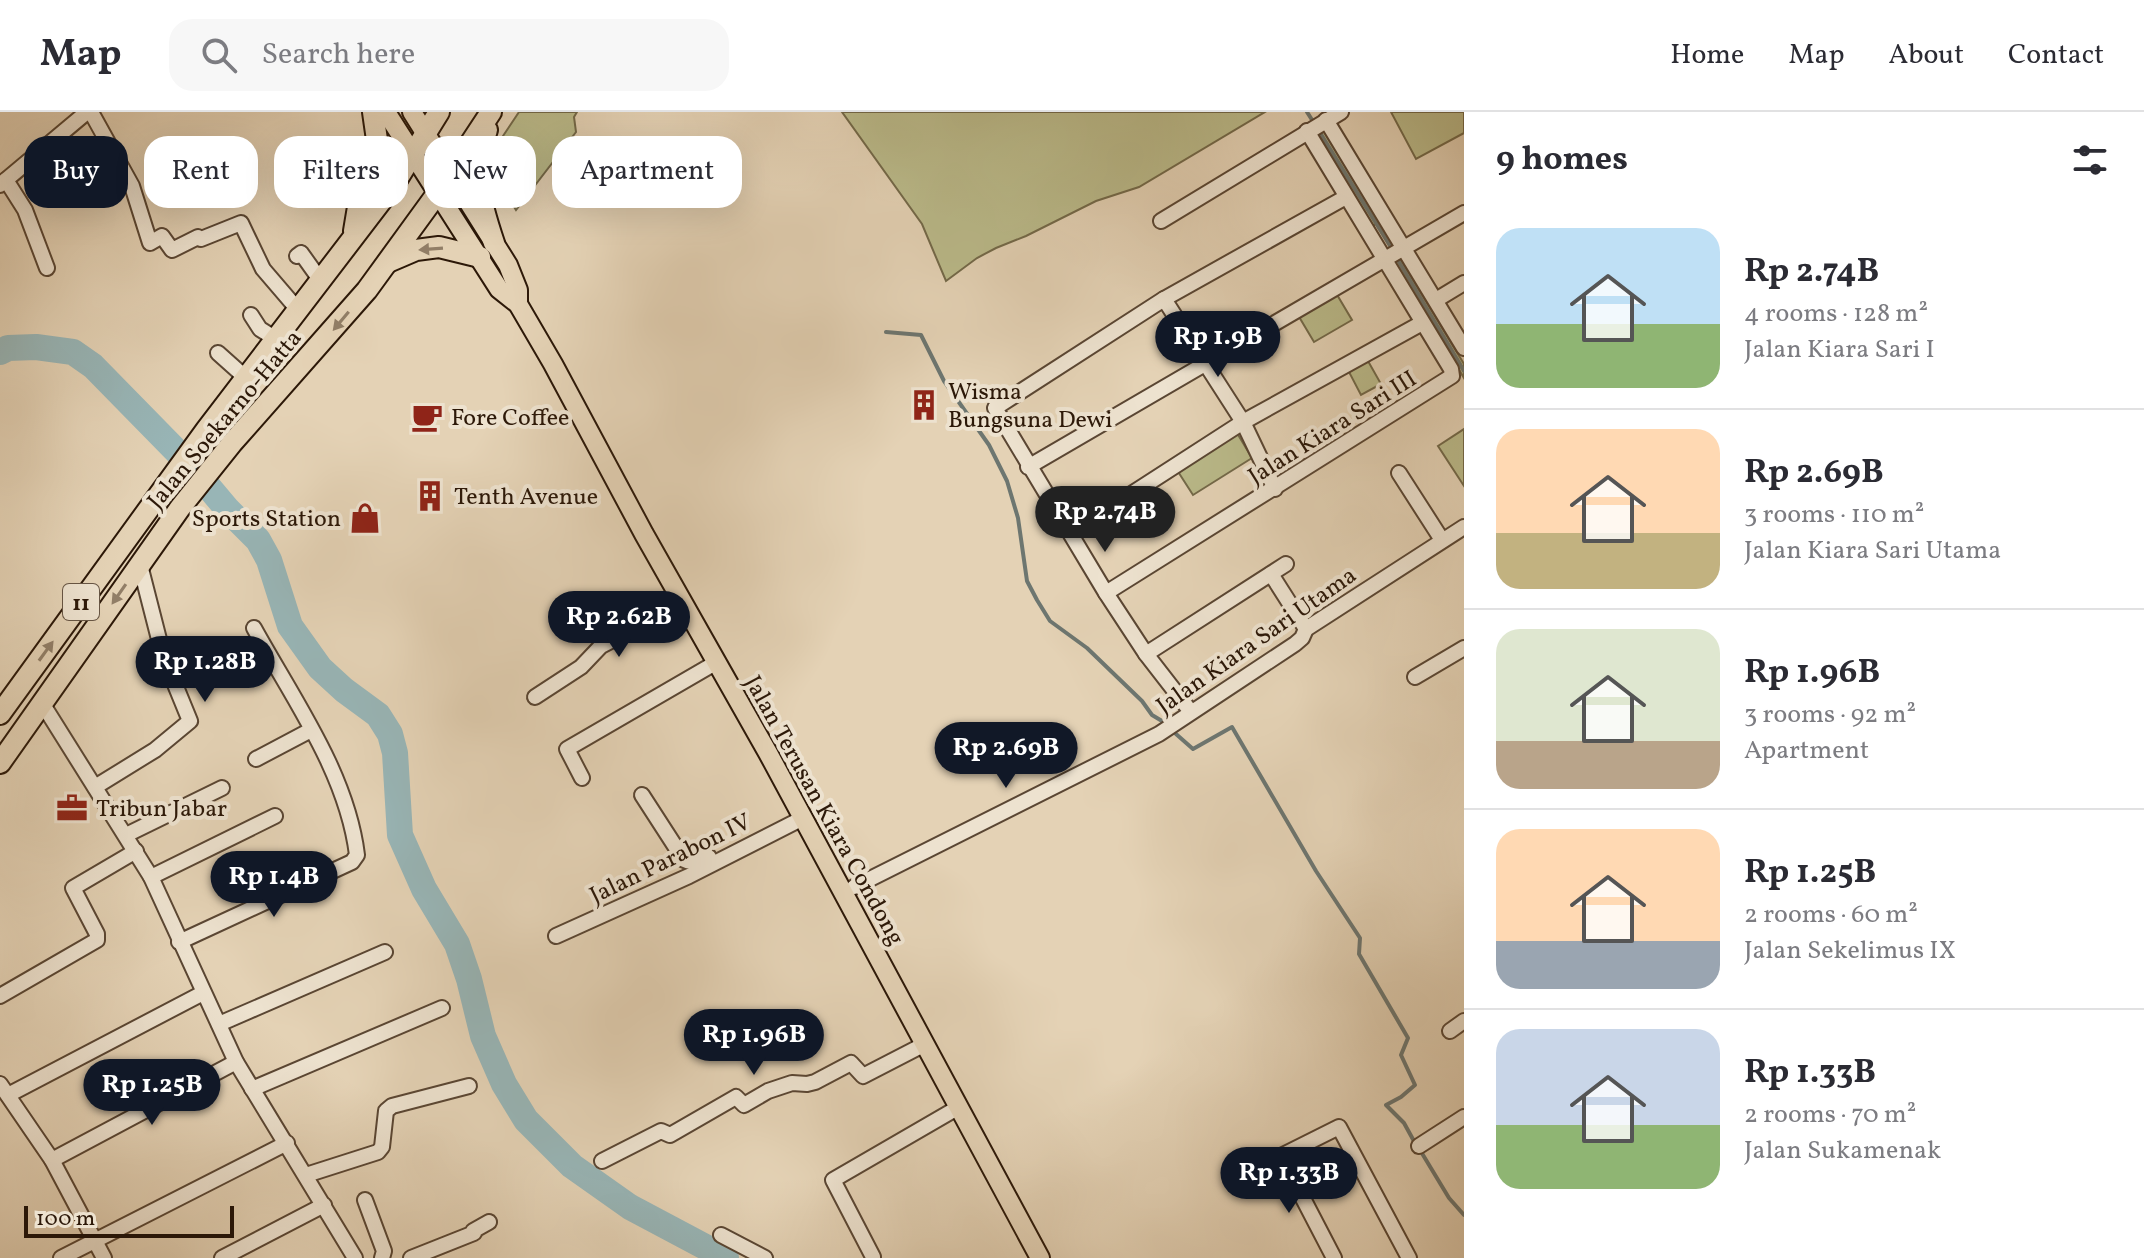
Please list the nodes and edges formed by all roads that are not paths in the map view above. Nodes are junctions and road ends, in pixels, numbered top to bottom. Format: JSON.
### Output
{"nodes":[{"id":1,"x":89,"y":112,"type":"edge"},
{"id":2,"x":373,"y":112,"type":"edge"},
{"id":3,"x":386,"y":112,"type":"edge"},
{"id":4,"x":412,"y":112,"type":"edge"},
{"id":5,"x":439,"y":112,"type":"edge"},
{"id":6,"x":493,"y":112,"type":"edge"},
{"id":7,"x":1341,"y":112,"type":"edge"},
{"id":8,"x":1316,"y":126,"type":"junction"},
{"id":9,"x":427,"y":133,"type":"junction"},
{"id":10,"x":429,"y":136,"type":"edge"},
{"id":11,"x":476,"y":136,"type":"edge"},
{"id":12,"x":414,"y":153,"type":"junction"},
{"id":13,"x":424,"y":168,"type":"edge"},
{"id":14,"x":3,"y":183,"type":"edge"},
{"id":15,"x":1346,"y":197,"type":"junction"},
{"id":16,"x":426,"y":208,"type":"edge"},
{"id":17,"x":453,"y":208,"type":"edge"},
{"id":18,"x":467,"y":208,"type":"edge"},
{"id":19,"x":1464,"y":213,"type":"edge"},
{"id":20,"x":1161,"y":221,"type":"dead end"},
{"id":21,"x":352,"y":239,"type":"junction"},
{"id":22,"x":487,"y":250,"type":"junction"},
{"id":23,"x":1393,"y":253,"type":"junction"},
{"id":24,"x":297,"y":256,"type":"dead end"},
{"id":25,"x":384,"y":264,"type":"junction"},
{"id":26,"x":47,"y":268,"type":"dead end"},
{"id":27,"x":321,"y":281,"type":"junction"},
{"id":28,"x":1464,"y":283,"type":"edge"},
{"id":29,"x":1164,"y":299,"type":"junction"},
{"id":30,"x":1436,"y":300,"type":"junction"},
{"id":31,"x":299,"y":311,"type":"junction"},
{"id":32,"x":251,"y":315,"type":"dead end"},
{"id":33,"x":1422,"y":323,"type":"junction"},
{"id":34,"x":276,"y":339,"type":"junction"},
{"id":35,"x":1464,"y":348,"type":"edge"},
{"id":36,"x":218,"y":353,"type":"dead end"},
{"id":37,"x":1205,"y":364,"type":"junction"},
{"id":38,"x":246,"y":378,"type":"junction"},
{"id":39,"x":1243,"y":422,"type":"junction"},
{"id":40,"x":1028,"y":467,"type":"junction"},
{"id":41,"x":1399,"y":473,"type":"dead end"},
{"id":42,"x":1275,"y":489,"type":"junction"},
{"id":43,"x":1464,"y":527,"type":"edge"},
{"id":44,"x":1071,"y":533,"type":"junction"},
{"id":45,"x":1442,"y":540,"type":"junction"},
{"id":46,"x":1286,"y":564,"type":"dead end"},
{"id":47,"x":140,"y":565,"type":"junction"},
{"id":48,"x":1271,"y":574,"type":"junction"},
{"id":49,"x":1106,"y":593,"type":"junction"},
{"id":50,"x":680,"y":597,"type":"junction"},
{"id":51,"x":254,"y":628,"type":"dead end"},
{"id":52,"x":1306,"y":629,"type":"junction"},
{"id":53,"x":1464,"y":648,"type":"edge"},
{"id":54,"x":1146,"y":654,"type":"junction"},
{"id":55,"x":717,"y":662,"type":"junction"},
{"id":56,"x":1415,"y":677,"type":"dead end"},
{"id":57,"x":535,"y":697,"type":"dead end"},
{"id":58,"x":42,"y":703,"type":"junction"},
{"id":59,"x":1191,"y":712,"type":"junction"},
{"id":60,"x":0,"y":714,"type":"edge"},
{"id":61,"x":311,"y":730,"type":"junction"},
{"id":62,"x":256,"y":759,"type":"dead end"},
{"id":63,"x":0,"y":763,"type":"edge"},
{"id":64,"x":582,"y":778,"type":"dead end"},
{"id":65,"x":95,"y":787,"type":"junction"},
{"id":66,"x":222,"y":788,"type":"dead end"},
{"id":67,"x":642,"y":795,"type":"dead end"},
{"id":68,"x":275,"y":816,"type":"dead end"},
{"id":69,"x":801,"y":816,"type":"junction"},
{"id":70,"x":126,"y":835,"type":"junction"},
{"id":71,"x":136,"y":851,"type":"junction"},
{"id":72,"x":151,"y":877,"type":"junction"},
{"id":73,"x":854,"y":887,"type":"dead end"},
{"id":74,"x":556,"y":936,"type":"dead end"},
{"id":75,"x":179,"y":942,"type":"junction"},
{"id":76,"x":385,"y":952,"type":"dead end"},
{"id":77,"x":203,"y":993,"type":"junction"},
{"id":78,"x":0,"y":996,"type":"edge"},
{"id":79,"x":442,"y":1008,"type":"dead end"},
{"id":80,"x":1464,"y":1021,"type":"edge"},
{"id":81,"x":219,"y":1024,"type":"junction"},
{"id":82,"x":1450,"y":1031,"type":"dead end"},
{"id":83,"x":925,"y":1044,"type":"junction"},
{"id":84,"x":236,"y":1062,"type":"junction"},
{"id":85,"x":469,"y":1086,"type":"dead end"},
{"id":86,"x":4,"y":1089,"type":"edge"},
{"id":87,"x":252,"y":1089,"type":"junction"},
{"id":88,"x":959,"y":1107,"type":"junction"},
{"id":89,"x":1464,"y":1117,"type":"edge"},
{"id":90,"x":287,"y":1143,"type":"junction"},
{"id":91,"x":1419,"y":1146,"type":"dead end"},
{"id":92,"x":52,"y":1160,"type":"junction"},
{"id":93,"x":602,"y":1161,"type":"dead end"},
{"id":94,"x":306,"y":1175,"type":"junction"},
{"id":95,"x":365,"y":1200,"type":"dead end"},
{"id":96,"x":324,"y":1205,"type":"junction"},
{"id":97,"x":489,"y":1222,"type":"dead end"},
{"id":98,"x":721,"y":1235,"type":"dead end"},
{"id":99,"x":94,"y":1240,"type":"junction"},
{"id":100,"x":1034,"y":1256,"type":"edge"},
{"id":101,"x":873,"y":1257,"type":"edge"},
{"id":102,"x":61,"y":1258,"type":"edge"},
{"id":103,"x":104,"y":1258,"type":"edge"},
{"id":104,"x":222,"y":1258,"type":"edge"},
{"id":105,"x":355,"y":1258,"type":"edge"},
{"id":106,"x":382,"y":1258,"type":"edge"},
{"id":107,"x":411,"y":1258,"type":"edge"},
{"id":108,"x":765,"y":1258,"type":"edge"},
{"id":109,"x":1334,"y":1258,"type":"edge"},
{"id":110,"x":1409,"y":1258,"type":"edge"}],
"edges":[{"from":1,"to":14,"type":"street"},
{"from":1,"to":31,"type":"street"},
{"from":2,"to":21,"type":"highway"},
{"from":3,"to":12,"type":"main road","name":"Jalan Terusan Kiara Condong"},
{"from":4,"to":9,"type":"main road","name":"Jalan Terusan Kiara Condong"},
{"from":5,"to":9,"type":"highway","name":"Jalan Soekarno-Hatta","number":"11"},
{"from":6,"to":11,"type":"highway","name":"Jalan Soekarno-Hatta","number":"11"},
{"from":6,"to":22,"type":"highway"},
{"from":7,"to":8,"type":"street"},
{"from":8,"to":15,"type":"street"},
{"from":8,"to":20,"type":"street"},
{"from":8,"to":23,"type":"street"},
{"from":9,"to":10,"type":"main road","name":"Jalan Terusan Kiara Condong"},
{"from":9,"to":12,"type":"highway","name":"Jalan Soekarno-Hatta","number":"11"},
{"from":12,"to":13,"type":"main road","name":"Jalan Terusan Kiara Condong"},
{"from":12,"to":21,"type":"highway","name":"Jalan Soekarno-Hatta","number":"11"},
{"from":14,"to":26,"type":"street"},
{"from":15,"to":23,"type":"street"},
{"from":15,"to":29,"type":"street"},
{"from":16,"to":25,"type":"highway","name":"Jalan Soekarno-Hatta","number":"11"},
{"from":17,"to":22,"type":"main road","name":"Jalan Terusan Kiara Condong"},
{"from":18,"to":22,"type":"main road","name":"Jalan Terusan Kiara Condong"},
{"from":19,"to":23,"type":"street"},
{"from":21,"to":27,"type":"highway","name":"Jalan Soekarno-Hatta","number":"11"},
{"from":22,"to":25,"type":"highway","one_way":true},
{"from":22,"to":50,"type":"main road","name":"Jalan Terusan Kiara Condong"},
{"from":23,"to":30,"type":"street"},
{"from":23,"to":33,"type":"street"},
{"from":23,"to":37,"type":"street"},
{"from":24,"to":27,"type":"street"},
{"from":25,"to":47,"type":"highway","name":"Jalan Soekarno-Hatta","number":"11","one_way":true},
{"from":27,"to":31,"type":"highway","name":"Jalan Soekarno-Hatta","number":"11"},
{"from":28,"to":30,"type":"street"},
{"from":29,"to":37,"type":"street"},
{"from":29,"to":40,"type":"street"},
{"from":30,"to":35,"type":"street"},
{"from":31,"to":34,"type":"highway","name":"Jalan Soekarno-Hatta","number":"11"},
{"from":32,"to":34,"type":"street"},
{"from":33,"to":39,"type":"street"},
{"from":33,"to":42,"type":"street","name":"Jalan Kiara Sari III"},
{"from":34,"to":38,"type":"highway","name":"Jalan Soekarno-Hatta","number":"11"},
{"from":36,"to":38,"type":"street"},
{"from":37,"to":39,"type":"street"},
{"from":37,"to":40,"type":"street"},
{"from":60,"to":38,"type":"highway","name":"Jalan Soekarno-Hatta","number":"11","one_way":true},
{"from":39,"to":42,"type":"street"},
{"from":39,"to":44,"type":"street"},
{"from":40,"to":44,"type":"street"},
{"from":41,"to":45,"type":"street"},
{"from":42,"to":49,"type":"street","name":"Jalan Kiara Sari III"},
{"from":43,"to":45,"type":"street","name":"Jalan Kiara Sari Utama"},
{"from":44,"to":49,"type":"street"},
{"from":45,"to":52,"type":"street","name":"Jalan Kiara Sari Utama"},
{"from":46,"to":48,"type":"street"},
{"from":47,"to":58,"type":"highway","name":"Jalan Soekarno-Hatta","number":"11","one_way":true},
{"from":47,"to":65,"type":"street"},
{"from":48,"to":52,"type":"street"},
{"from":48,"to":54,"type":"street"},
{"from":49,"to":54,"type":"street"},
{"from":50,"to":55,"type":"main road","name":"Jalan Terusan Kiara Condong"},
{"from":50,"to":57,"type":"street"},
{"from":51,"to":61,"type":"street"},
{"from":52,"to":59,"type":"street","name":"Jalan Kiara Sari Utama"},
{"from":53,"to":56,"type":"street"},
{"from":54,"to":59,"type":"street"},
{"from":55,"to":64,"type":"street"},
{"from":55,"to":69,"type":"main road","name":"Jalan Terusan Kiara Condong"},
{"from":58,"to":63,"type":"highway","name":"Jalan Soekarno-Hatta","number":"11"},
{"from":58,"to":65,"type":"street"},
{"from":59,"to":73,"type":"street","name":"Jalan Kiara Sari Utama"},
{"from":61,"to":62,"type":"street"},
{"from":61,"to":75,"type":"street"},
{"from":65,"to":70,"type":"street"},
{"from":66,"to":70,"type":"street"},
{"from":67,"to":69,"type":"street"},
{"from":68,"to":72,"type":"street"},
{"from":69,"to":74,"type":"street","name":"Jalan Parabon IV"},
{"from":69,"to":83,"type":"main road","name":"Jalan Terusan Kiara Condong"},
{"from":70,"to":71,"type":"street"},
{"from":71,"to":72,"type":"street"},
{"from":71,"to":78,"type":"street"},
{"from":72,"to":75,"type":"street"},
{"from":75,"to":77,"type":"street"},
{"from":76,"to":81,"type":"street"},
{"from":77,"to":81,"type":"street"},
{"from":77,"to":86,"type":"street"},
{"from":79,"to":87,"type":"street"},
{"from":80,"to":82,"type":"street"},
{"from":81,"to":84,"type":"street"},
{"from":83,"to":88,"type":"main road","name":"Jalan Terusan Kiara Condong"},
{"from":83,"to":93,"type":"street"},
{"from":84,"to":87,"type":"street"},
{"from":84,"to":92,"type":"street"},
{"from":85,"to":94,"type":"street"},
{"from":86,"to":92,"type":"street"},
{"from":87,"to":90,"type":"street"},
{"from":88,"to":100,"type":"main road","name":"Jalan Terusan Kiara Condong"},
{"from":88,"to":101,"type":"street"},
{"from":89,"to":91,"type":"street"},
{"from":90,"to":94,"type":"street"},
{"from":90,"to":99,"type":"street"},
{"from":92,"to":99,"type":"street"},
{"from":94,"to":96,"type":"street"},
{"from":95,"to":106,"type":"street"},
{"from":96,"to":104,"type":"street"},
{"from":96,"to":105,"type":"street"},
{"from":97,"to":107,"type":"street"},
{"from":98,"to":108,"type":"street"},
{"from":99,"to":102,"type":"street"},
{"from":99,"to":103,"type":"street"},
{"from":109,"to":110,"type":"street"}]}
